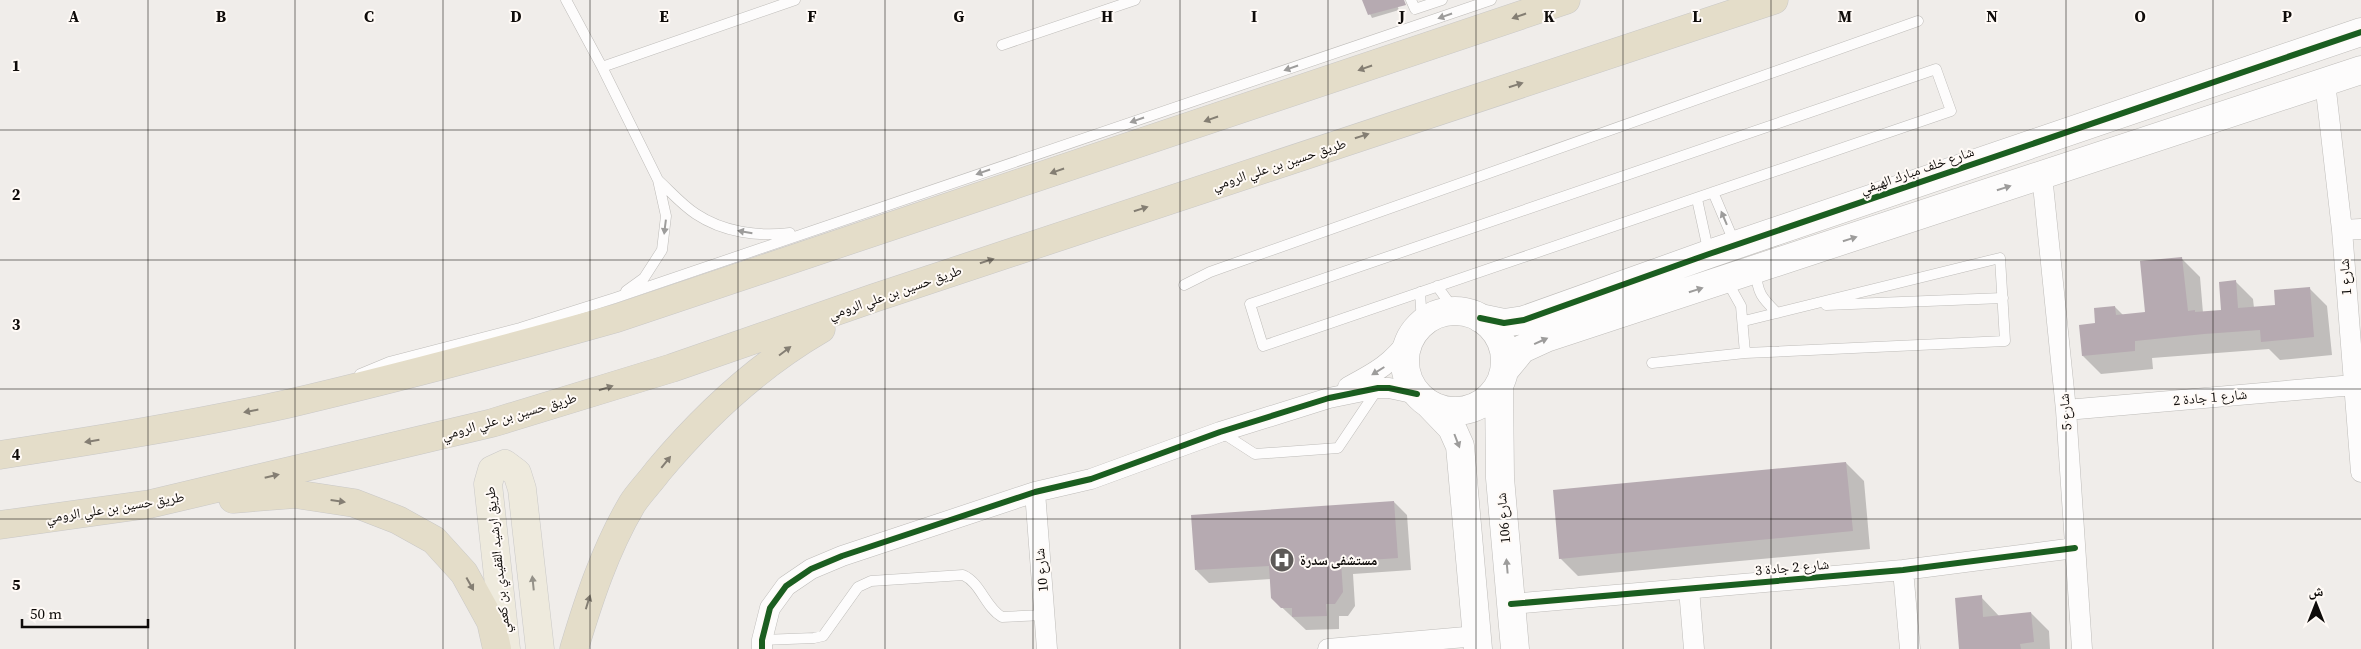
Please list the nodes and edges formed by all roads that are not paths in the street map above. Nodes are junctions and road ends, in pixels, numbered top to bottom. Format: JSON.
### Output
{"nodes":[{"id":1,"x":566,"y":0,"type":"edge"},
{"id":2,"x":795,"y":0,"type":"edge"},
{"id":3,"x":1135,"y":0,"type":"edge"},
{"id":4,"x":1411,"y":0,"type":"edge"},
{"id":5,"x":1442,"y":0,"type":"edge"},
{"id":6,"x":1491,"y":0,"type":"edge"},
{"id":7,"x":1566,"y":0,"type":"edge"},
{"id":8,"x":1774,"y":0,"type":"edge"},
{"id":9,"x":1918,"y":21,"type":"dead end"},
{"id":10,"x":2361,"y":32,"type":"edge"},
{"id":11,"x":1002,"y":46,"type":"dead end"},
{"id":12,"x":602,"y":67,"type":"junction"},
{"id":13,"x":2361,"y":70,"type":"edge"},
{"id":14,"x":2325,"y":82,"type":"junction"},
{"id":15,"x":2042,"y":175,"type":"junction"},
{"id":16,"x":658,"y":180,"type":"junction"},
{"id":17,"x":1713,"y":192,"type":"junction"},
{"id":18,"x":1697,"y":199,"type":"junction"},
{"id":19,"x":2351,"y":230,"type":"edge"},
{"id":20,"x":810,"y":231,"type":"junction"},
{"id":21,"x":1735,"y":245,"type":"junction"},
{"id":22,"x":1709,"y":254,"type":"junction"},
{"id":23,"x":1756,"y":270,"type":"junction"},
{"id":24,"x":1727,"y":280,"type":"junction"},
{"id":25,"x":1184,"y":285,"type":"dead end"},
{"id":26,"x":1437,"y":286,"type":"junction"},
{"id":27,"x":1420,"y":292,"type":"junction"},
{"id":28,"x":615,"y":298,"type":"junction"},
{"id":29,"x":874,"y":298,"type":"junction"},
{"id":30,"x":2002,"y":298,"type":"junction"},
{"id":31,"x":1804,"y":306,"type":"junction"},
{"id":32,"x":1777,"y":313,"type":"junction"},
{"id":33,"x":1468,"y":314,"type":"junction"},
{"id":34,"x":1744,"y":321,"type":"junction"},
{"id":35,"x":1417,"y":330,"type":"junction"},
{"id":36,"x":2356,"y":352,"type":"edge"},
{"id":37,"x":1745,"y":353,"type":"junction"},
{"id":38,"x":1652,"y":362,"type":"dead end"},
{"id":39,"x":1502,"y":378,"type":"junction"},
{"id":40,"x":2354,"y":385,"type":"junction"},
{"id":41,"x":1378,"y":388,"type":"junction"},
{"id":42,"x":1329,"y":398,"type":"junction"},
{"id":43,"x":1422,"y":399,"type":"junction"},
{"id":44,"x":285,"y":404,"type":"junction"},
{"id":45,"x":2066,"y":410,"type":"junction"},
{"id":46,"x":1220,"y":432,"type":"junction"},
{"id":47,"x":2359,"y":433,"type":"edge"},
{"id":48,"x":0,"y":455,"type":"edge"},
{"id":49,"x":2361,"y":472,"type":"edge"},
{"id":50,"x":1035,"y":492,"type":"junction"},
{"id":51,"x":150,"y":504,"type":"junction"},
{"id":52,"x":1466,"y":516,"type":"junction"},
{"id":53,"x":1504,"y":519,"type":"junction"},
{"id":54,"x":0,"y":525,"type":"edge"},
{"id":55,"x":2075,"y":548,"type":"junction"},
{"id":56,"x":1903,"y":570,"type":"junction"},
{"id":57,"x":1690,"y":589,"type":"junction"},
{"id":58,"x":1511,"y":604,"type":"junction"},
{"id":59,"x":1045,"y":615,"type":"junction"},
{"id":60,"x":1477,"y":643,"type":"edge"},
{"id":61,"x":762,"y":644,"type":"edge"},
{"id":62,"x":497,"y":649,"type":"edge"},
{"id":63,"x":506,"y":649,"type":"edge"},
{"id":64,"x":540,"y":649,"type":"edge"},
{"id":65,"x":574,"y":649,"type":"edge"},
{"id":66,"x":1048,"y":649,"type":"edge"},
{"id":67,"x":1328,"y":649,"type":"edge"},
{"id":68,"x":1515,"y":649,"type":"edge"},
{"id":69,"x":1694,"y":649,"type":"edge"},
{"id":70,"x":1910,"y":649,"type":"edge"},
{"id":71,"x":2082,"y":649,"type":"edge"}],
"edges":[{"from":1,"to":12,"type":"lane"},
{"from":2,"to":12,"type":"lane"},
{"from":3,"to":11,"type":"lane"},
{"from":4,"to":5,"type":"lane"},
{"from":6,"to":20,"type":"lane","one_way":true},
{"from":7,"to":44,"type":"highway","one_way":true},
{"from":29,"to":8,"type":"highway","name":"طريق حسين بن علي الرومي","one_way":true},
{"from":9,"to":25,"type":"lane"},
{"from":10,"to":21,"type":"street","name":"شارع خلف مبارك الهيفي"},
{"from":12,"to":16,"type":"lane"},
{"from":13,"to":14,"type":"street"},
{"from":14,"to":15,"type":"street"},
{"from":14,"to":19,"type":"street","name":"شارع 1"},
{"from":23,"to":15,"type":"street","one_way":true},
{"from":15,"to":45,"type":"street","name":"شارع 5"},
{"from":20,"to":16,"type":"lane","one_way":true},
{"from":16,"to":28,"type":"lane","one_way":true},
{"from":17,"to":18,"type":"lane"},
{"from":21,"to":17,"type":"lane","one_way":true},
{"from":17,"to":27,"type":"lane"},
{"from":18,"to":22,"type":"lane"},
{"from":18,"to":26,"type":"lane"},
{"from":19,"to":36,"type":"street","name":"شارع 1"},
{"from":20,"to":28,"type":"lane"},
{"from":21,"to":22,"type":"street","name":"شارع خلف مبارك الهيفي"},
{"from":22,"to":33,"type":"street","name":"شارع خلف مبارك الهيفي"},
{"from":23,"to":24,"type":"street"},
{"from":23,"to":32,"type":"lane"},
{"from":24,"to":34,"type":"lane"},
{"from":39,"to":24,"type":"street","one_way":true},
{"from":26,"to":27,"type":"lane"},
{"from":26,"to":33,"type":"lane"},
{"from":27,"to":35,"type":"lane"},
{"from":28,"to":44,"type":"lane"},
{"from":51,"to":29,"type":"highway","name":"طريق حسين بن علي الرومي","one_way":true},
{"from":65,"to":29,"type":"highway","one_way":true},
{"from":30,"to":31,"type":"lane"},
{"from":30,"to":31,"type":"lane"},
{"from":30,"to":37,"type":"lane"},
{"from":31,"to":32,"type":"lane"},
{"from":32,"to":34,"type":"lane"},
{"from":33,"to":35,"type":"street"},
{"from":33,"to":39,"type":"street"},
{"from":34,"to":37,"type":"lane"},
{"from":35,"to":42,"type":"street","one_way":true},
{"from":35,"to":43,"type":"street"},
{"from":36,"to":40,"type":"street","name":"شارع 1"},
{"from":37,"to":38,"type":"lane"},
{"from":39,"to":43,"type":"street"},
{"from":39,"to":53,"type":"street","name":"شارع 106"},
{"from":40,"to":45,"type":"street","name":"شارع 1 جادة 2"},
{"from":40,"to":47,"type":"street","name":"شارع 1"},
{"from":41,"to":42,"type":"street"},
{"from":41,"to":43,"type":"street"},
{"from":41,"to":46,"type":"lane"},
{"from":42,"to":46,"type":"street"},
{"from":43,"to":52,"type":"street","one_way":true},
{"from":44,"to":48,"type":"highway","one_way":true},
{"from":45,"to":55,"type":"street","name":"شارع 5"},
{"from":46,"to":50,"type":"street"},
{"from":47,"to":49,"type":"street","name":"شارع 1"},
{"from":50,"to":59,"type":"street","name":"شارع 10"},
{"from":50,"to":61,"type":"street"},
{"from":51,"to":54,"type":"highway","name":"طريق حسين بن علي الرومي"},
{"from":51,"to":62,"type":"highway","one_way":true},
{"from":52,"to":53,"type":"street"},
{"from":52,"to":60,"type":"street"},
{"from":58,"to":53,"type":"street","name":"شارع 106","one_way":true},
{"from":55,"to":56,"type":"street","name":"شارع 2 جادة 3"},
{"from":55,"to":71,"type":"street","name":"شارع 5"},
{"from":56,"to":57,"type":"street","name":"شارع 2 جادة 3"},
{"from":56,"to":70,"type":"street"},
{"from":57,"to":58,"type":"street","name":"شارع 2 جادة 3"},
{"from":57,"to":69,"type":"street"},
{"from":58,"to":68,"type":"street","name":"شارع 106"},
{"from":59,"to":61,"type":"lane"},
{"from":59,"to":66,"type":"street","name":"شارع 10"},
{"from":60,"to":67,"type":"street"},
{"from":64,"to":63,"type":"main road","name":"طريق ارشيد القفيدي بن كعمي","one_way":true}]}
